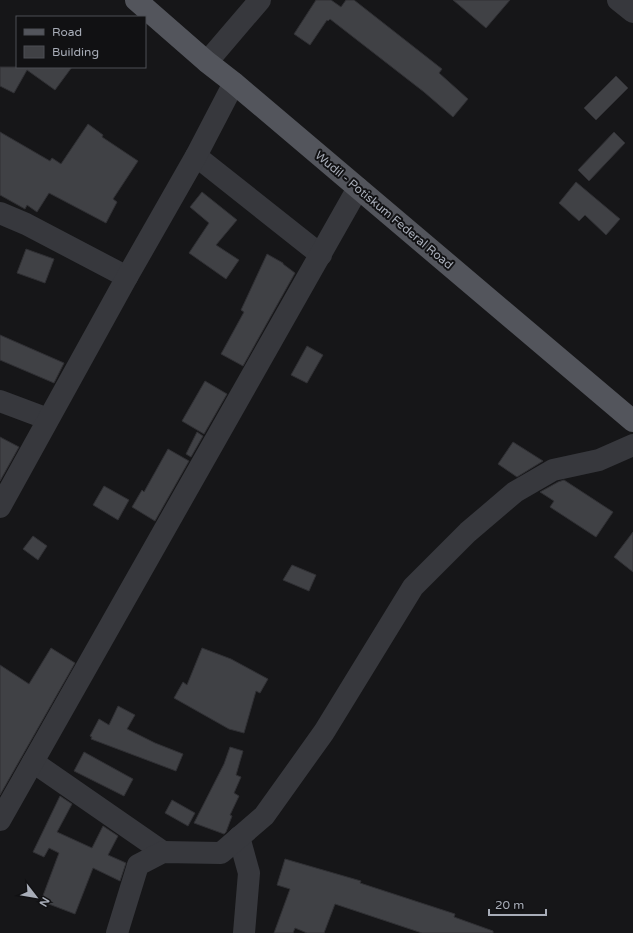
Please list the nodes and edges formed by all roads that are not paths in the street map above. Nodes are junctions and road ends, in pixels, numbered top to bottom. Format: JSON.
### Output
{"nodes":[{"id":1,"x":136,"y":0,"type":"edge"},
{"id":2,"x":260,"y":0,"type":"edge"},
{"id":3,"x":618,"y":0,"type":"edge"},
{"id":4,"x":633,"y":12,"type":"edge"},
{"id":5,"x":207,"y":62,"type":"junction"},
{"id":6,"x":234,"y":83,"type":"junction"},
{"id":7,"x":196,"y":156,"type":"junction"},
{"id":8,"x":358,"y":188,"type":"junction"},
{"id":9,"x":0,"y":213,"type":"edge"},
{"id":10,"x":321,"y":255,"type":"junction"},
{"id":11,"x":127,"y":277,"type":"junction"},
{"id":12,"x":0,"y":401,"type":"edge"},
{"id":13,"x":48,"y":419,"type":"junction"},
{"id":14,"x":633,"y":421,"type":"edge"},
{"id":15,"x":633,"y":445,"type":"edge"},
{"id":16,"x":1,"y":505,"type":"edge"},
{"id":17,"x":33,"y":762,"type":"junction"},
{"id":18,"x":0,"y":820,"type":"edge"},
{"id":19,"x":239,"y":837,"type":"junction"},
{"id":20,"x":162,"y":852,"type":"junction"},
{"id":21,"x":117,"y":933,"type":"edge"},
{"id":22,"x":244,"y":933,"type":"edge"}],
"edges":[{"from":1,"to":5,"type":"main road","name":"Wudil - Potiskum Federal Road"},
{"from":2,"to":5,"type":"street"},
{"from":3,"to":4,"type":"street"},
{"from":5,"to":6,"type":"main road","name":"Wudil - Potiskum Federal Road"},
{"from":6,"to":7,"type":"street"},
{"from":6,"to":8,"type":"main road","name":"Wudil - Potiskum Federal Road"},
{"from":7,"to":10,"type":"street"},
{"from":7,"to":11,"type":"street"},
{"from":8,"to":10,"type":"street"},
{"from":8,"to":14,"type":"main road","name":"Wudil - Potiskum Federal Road"},
{"from":9,"to":11,"type":"street"},
{"from":10,"to":17,"type":"street"},
{"from":11,"to":13,"type":"street"},
{"from":12,"to":13,"type":"street"},
{"from":13,"to":16,"type":"street"},
{"from":15,"to":19,"type":"street"},
{"from":17,"to":18,"type":"street"},
{"from":17,"to":20,"type":"street"},
{"from":19,"to":20,"type":"street"},
{"from":19,"to":22,"type":"street"},
{"from":20,"to":21,"type":"street"}]}
